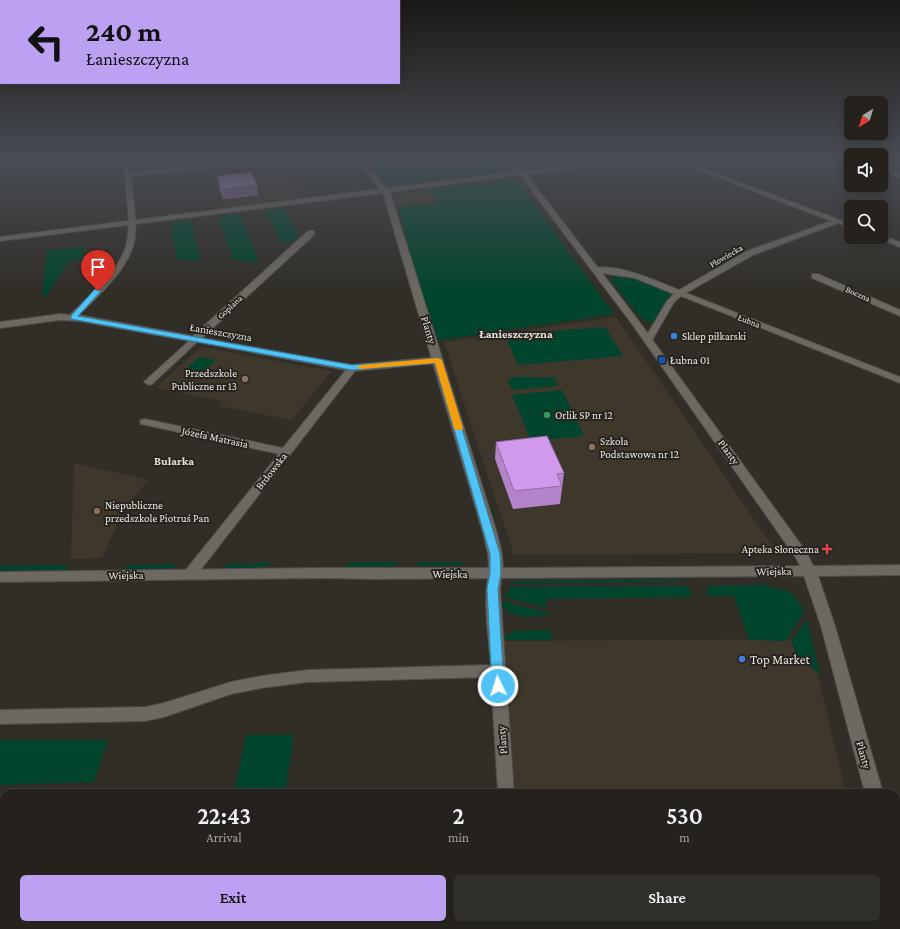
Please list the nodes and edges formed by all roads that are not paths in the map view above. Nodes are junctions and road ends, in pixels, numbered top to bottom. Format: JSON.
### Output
{"nodes":[{"id":1,"x":129,"y":203,"type":"edge"},
{"id":2,"x":279,"y":203,"type":"edge"},
{"id":3,"x":390,"y":203,"type":"edge"},
{"id":4,"x":545,"y":203,"type":"edge"},
{"id":5,"x":791,"y":203,"type":"edge"},
{"id":6,"x":838,"y":221,"type":"junction"},
{"id":7,"x":130,"y":222,"type":"junction"},
{"id":8,"x":844,"y":223,"type":"edge"},
{"id":9,"x":311,"y":233,"type":"dead end"},
{"id":10,"x":0,"y":239,"type":"edge"},
{"id":11,"x":888,"y":240,"type":"edge"},
{"id":12,"x":900,"y":245,"type":"edge"},
{"id":13,"x":597,"y":270,"type":"junction"},
{"id":14,"x":815,"y":276,"type":"dead end"},
{"id":15,"x":680,"y":294,"type":"junction"},
{"id":16,"x":900,"y":313,"type":"edge"},
{"id":17,"x":73,"y":317,"type":"junction"},
{"id":18,"x":0,"y":325,"type":"edge"},
{"id":19,"x":194,"y":340,"type":"junction"},
{"id":20,"x":648,"y":340,"type":"junction"},
{"id":21,"x":438,"y":360,"type":"junction"},
{"id":22,"x":352,"y":368,"type":"junction"},
{"id":23,"x":899,"y":378,"type":"edge"},
{"id":24,"x":149,"y":382,"type":"dead end"},
{"id":25,"x":145,"y":422,"type":"dead end"},
{"id":26,"x":285,"y":452,"type":"junction"},
{"id":27,"x":900,"y":570,"type":"edge"},
{"id":28,"x":809,"y":571,"type":"junction"},
{"id":29,"x":496,"y":573,"type":"junction"},
{"id":30,"x":190,"y":574,"type":"junction"},
{"id":31,"x":0,"y":577,"type":"edge"},
{"id":32,"x":497,"y":671,"type":"junction"},
{"id":33,"x":0,"y":717,"type":"edge"},
{"id":34,"x":506,"y":789,"type":"edge"},
{"id":35,"x":873,"y":789,"type":"edge"}],
"edges":[{"from":1,"to":7,"type":"street"},
{"from":2,"to":7,"type":"street"},
{"from":3,"to":21,"type":"street","name":"Planty"},
{"from":4,"to":13,"type":"street","name":"Planty"},
{"from":5,"to":6,"type":"street"},
{"from":6,"to":8,"type":"street"},
{"from":6,"to":15,"type":"street","name":"Płowiecka"},
{"from":7,"to":10,"type":"street"},
{"from":7,"to":17,"type":"street"},
{"from":9,"to":19,"type":"street","name":"Goplana"},
{"from":11,"to":12,"type":"street"},
{"from":13,"to":15,"type":"street","name":"Łubna"},
{"from":13,"to":20,"type":"street","name":"Planty"},
{"from":14,"to":16,"type":"street","name":"Boczna"},
{"from":15,"to":20,"type":"street","name":"Płowiecka"},
{"from":15,"to":23,"type":"street","name":"Łubna"},
{"from":17,"to":18,"type":"street","name":"Łanieszczyzna"},
{"from":17,"to":19,"type":"street","name":"Łanieszczyzna"},
{"from":19,"to":22,"type":"street","name":"Łanieszczyzna"},
{"from":19,"to":24,"type":"street","name":"Goplana"},
{"from":20,"to":28,"type":"street","name":"Planty"},
{"from":21,"to":22,"type":"street","name":"Łanieszczyzna"},
{"from":21,"to":29,"type":"street","name":"Planty"},
{"from":22,"to":26,"type":"street","name":"Brdowska"},
{"from":25,"to":26,"type":"street","name":"Józefa Matrasia"},
{"from":26,"to":30,"type":"street","name":"Brdowska"},
{"from":27,"to":28,"type":"street","name":"Wiejska"},
{"from":28,"to":29,"type":"street","name":"Wiejska"},
{"from":28,"to":35,"type":"street","name":"Planty"},
{"from":29,"to":30,"type":"street","name":"Wiejska"},
{"from":29,"to":32,"type":"street","name":"Planty"},
{"from":30,"to":31,"type":"street","name":"Wiejska"},
{"from":32,"to":33,"type":"street"},
{"from":32,"to":34,"type":"street","name":"Planty"}]}
